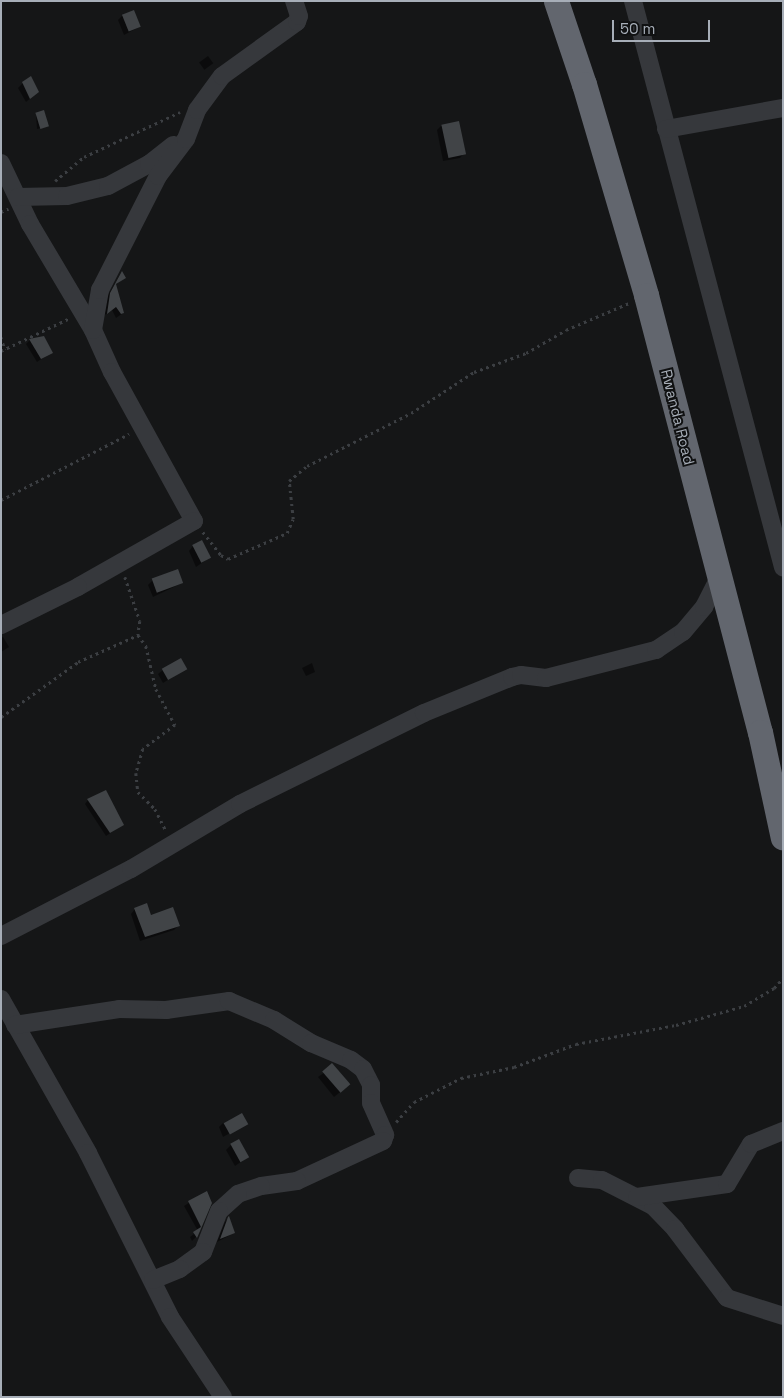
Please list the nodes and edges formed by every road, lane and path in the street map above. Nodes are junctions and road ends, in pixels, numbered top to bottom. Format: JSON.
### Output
{"nodes":[{"id":1,"x":294,"y":1,"type":"edge"},
{"id":2,"x":556,"y":1,"type":"edge"},
{"id":3,"x":632,"y":1,"type":"edge"},
{"id":4,"x":783,"y":108,"type":"edge"},
{"id":5,"x":181,"y":110,"type":"dead end"},
{"id":6,"x":666,"y":129,"type":"junction"},
{"id":7,"x":187,"y":134,"type":"junction"},
{"id":8,"x":1,"y":163,"type":"edge"},
{"id":9,"x":52,"y":184,"type":"dead end"},
{"id":10,"x":18,"y":197,"type":"junction"},
{"id":11,"x":646,"y":295,"type":"junction"},
{"id":12,"x":83,"y":312,"type":"junction"},
{"id":13,"x":93,"y":330,"type":"junction"},
{"id":14,"x":1,"y":338,"type":"edge"},
{"id":15,"x":6,"y":349,"type":"junction"},
{"id":16,"x":1,"y":351,"type":"edge"},
{"id":17,"x":143,"y":426,"type":"junction"},
{"id":18,"x":1,"y":500,"type":"edge"},
{"id":19,"x":194,"y":521,"type":"junction"},
{"id":20,"x":119,"y":564,"type":"junction"},
{"id":21,"x":783,"y":567,"type":"edge"},
{"id":22,"x":718,"y":579,"type":"junction"},
{"id":23,"x":1,"y":625,"type":"edge"},
{"id":24,"x":138,"y":635,"type":"junction"},
{"id":25,"x":1,"y":717,"type":"edge"},
{"id":26,"x":783,"y":838,"type":"edge"},
{"id":27,"x":173,"y":845,"type":"junction"},
{"id":28,"x":1,"y":936,"type":"edge"},
{"id":29,"x":783,"y":978,"type":"edge"},
{"id":30,"x":1,"y":999,"type":"edge"},
{"id":31,"x":15,"y":1025,"type":"junction"},
{"id":32,"x":783,"y":1130,"type":"edge"},
{"id":33,"x":385,"y":1135,"type":"junction"},
{"id":34,"x":578,"y":1178,"type":"dead end"},
{"id":35,"x":636,"y":1198,"type":"junction"},
{"id":36,"x":153,"y":1280,"type":"junction"},
{"id":37,"x":783,"y":1316,"type":"edge"},
{"id":38,"x":223,"y":1397,"type":"edge"}],
"edges":[{"from":1,"to":7,"type":"street"},
{"from":2,"to":11,"type":"highway","name":"Rwanda Road"},
{"from":3,"to":6,"type":"street"},
{"from":4,"to":6,"type":"street"},
{"from":5,"to":9,"type":"path"},
{"from":6,"to":21,"type":"street"},
{"from":7,"to":10,"type":"street"},
{"from":7,"to":13,"type":"street"},
{"from":8,"to":10,"type":"street"},
{"from":10,"to":12,"type":"street"},
{"from":11,"to":19,"type":"path"},
{"from":11,"to":22,"type":"highway","name":"Rwanda Road"},
{"from":12,"to":13,"type":"street"},
{"from":12,"to":15,"type":"path"},
{"from":13,"to":17,"type":"street"},
{"from":14,"to":15,"type":"path"},
{"from":15,"to":16,"type":"path"},
{"from":17,"to":18,"type":"path"},
{"from":17,"to":19,"type":"street"},
{"from":19,"to":20,"type":"street"},
{"from":20,"to":23,"type":"street"},
{"from":20,"to":24,"type":"path"},
{"from":22,"to":26,"type":"highway","name":"Rwanda Road"},
{"from":22,"to":27,"type":"street"},
{"from":24,"to":25,"type":"path"},
{"from":24,"to":27,"type":"path"},
{"from":27,"to":28,"type":"street"},
{"from":29,"to":33,"type":"path"},
{"from":30,"to":31,"type":"street"},
{"from":31,"to":33,"type":"street"},
{"from":31,"to":36,"type":"street"},
{"from":32,"to":35,"type":"street"},
{"from":33,"to":36,"type":"street"},
{"from":34,"to":35,"type":"street"},
{"from":35,"to":37,"type":"street"},
{"from":36,"to":38,"type":"street"}]}
